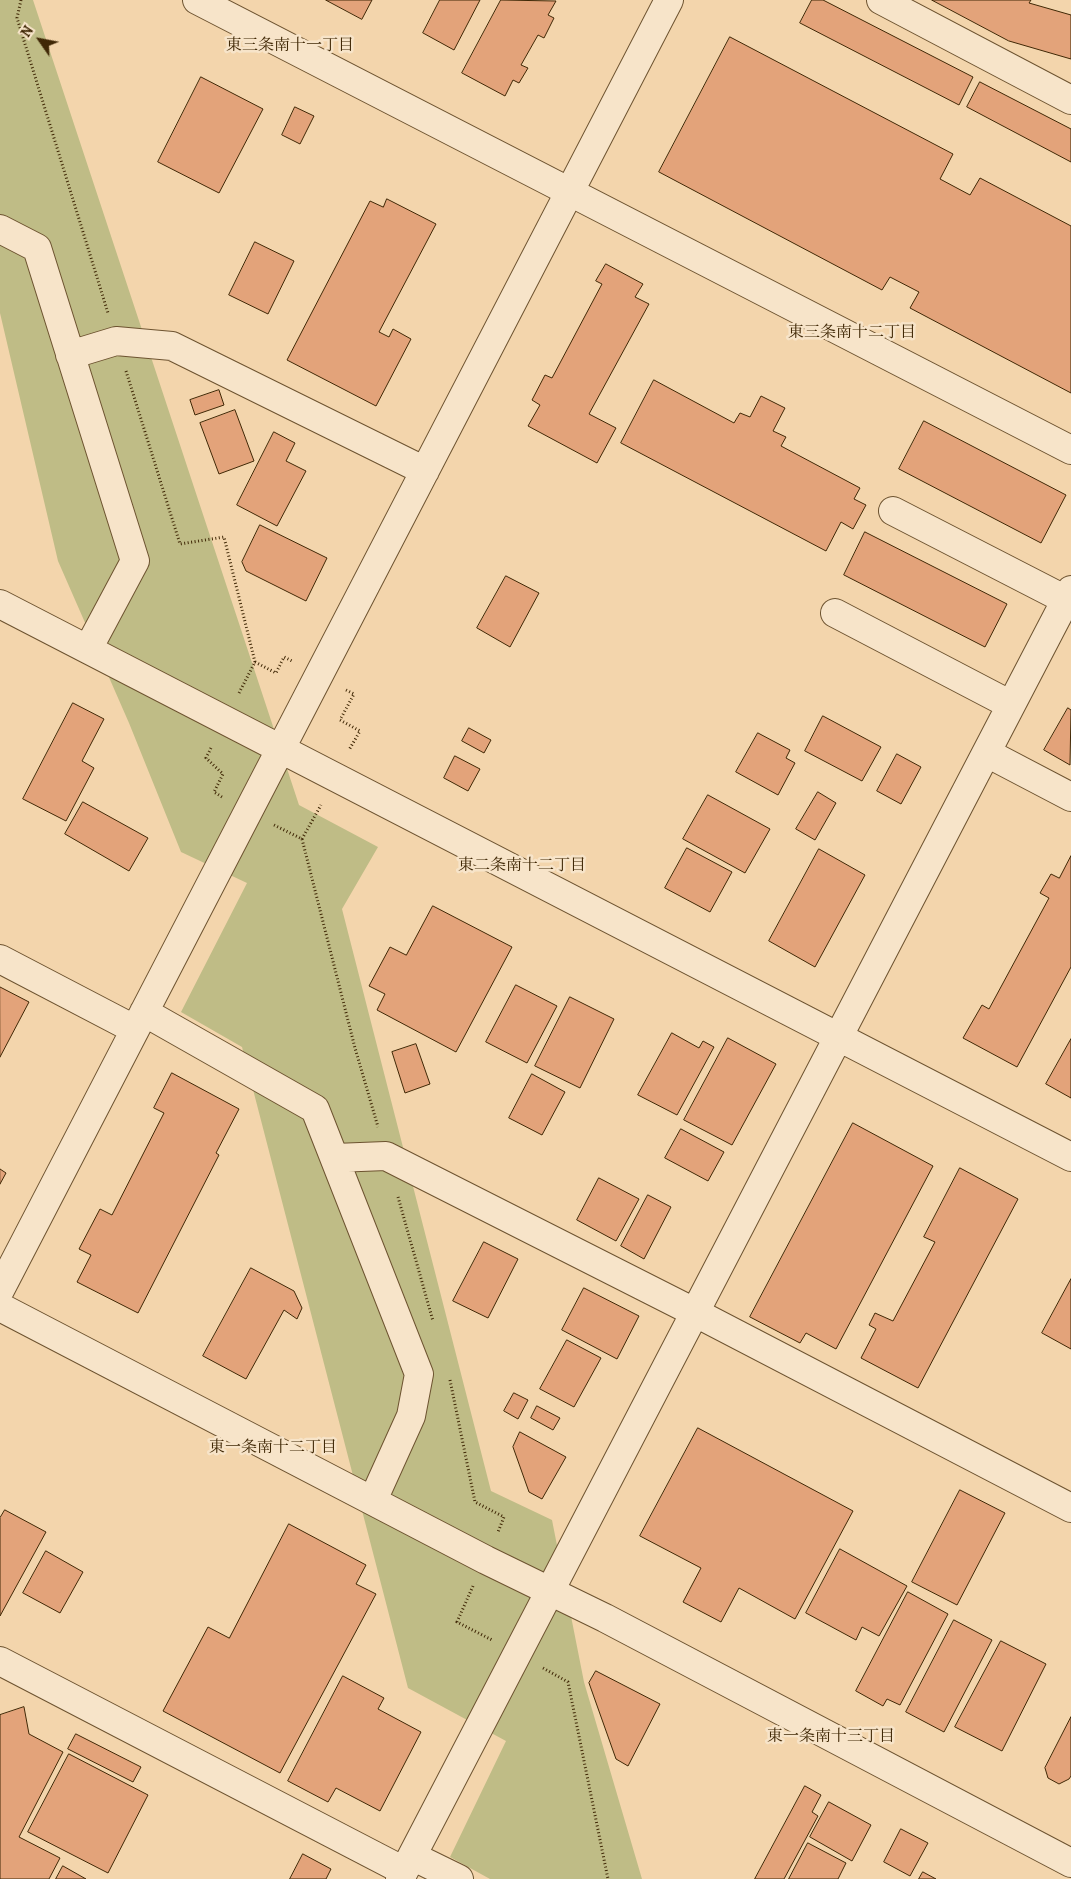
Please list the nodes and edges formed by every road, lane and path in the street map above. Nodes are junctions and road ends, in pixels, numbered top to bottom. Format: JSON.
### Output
{"nodes":[{"id":1,"x":21,"y":0,"type":"edge"},
{"id":2,"x":197,"y":0,"type":"edge"},
{"id":3,"x":669,"y":0,"type":"edge"},
{"id":4,"x":881,"y":0,"type":"edge"},
{"id":5,"x":1071,"y":100,"type":"edge"},
{"id":6,"x":570,"y":191,"type":"junction"},
{"id":7,"x":0,"y":229,"type":"edge"},
{"id":8,"x":116,"y":341,"type":"junction"},
{"id":9,"x":70,"y":354,"type":"junction"},
{"id":10,"x":1071,"y":450,"type":"edge"},
{"id":11,"x":425,"y":471,"type":"junction"},
{"id":12,"x":893,"y":511,"type":"dead end"},
{"id":13,"x":1068,"y":595,"type":"edge"},
{"id":14,"x":0,"y":604,"type":"edge"},
{"id":15,"x":835,"y":613,"type":"dead end"},
{"id":16,"x":88,"y":649,"type":"junction"},
{"id":17,"x":1011,"y":705,"type":"junction"},
{"id":18,"x":225,"y":721,"type":"junction"},
{"id":19,"x":280,"y":750,"type":"junction"},
{"id":20,"x":987,"y":752,"type":"junction"},
{"id":21,"x":1071,"y":797,"type":"edge"},
{"id":22,"x":249,"y":811,"type":"junction"},
{"id":23,"x":0,"y":959,"type":"edge"},
{"id":24,"x":139,"y":1020,"type":"junction"},
{"id":25,"x":839,"y":1037,"type":"junction"},
{"id":26,"x":386,"y":1156,"type":"junction"},
{"id":27,"x":1071,"y":1157,"type":"edge"},
{"id":28,"x":335,"y":1158,"type":"junction"},
{"id":29,"x":0,"y":1290,"type":"edge"},
{"id":30,"x":0,"y":1308,"type":"edge"},
{"id":31,"x":696,"y":1313,"type":"junction"},
{"id":32,"x":435,"y":1327,"type":"dead end"},
{"id":33,"x":449,"y":1374,"type":"dead end"},
{"id":34,"x":373,"y":1500,"type":"junction"},
{"id":35,"x":1071,"y":1508,"type":"edge"},
{"id":36,"x":486,"y":1560,"type":"junction"},
{"id":37,"x":550,"y":1592,"type":"junction"},
{"id":38,"x":517,"y":1653,"type":"junction"},
{"id":39,"x":0,"y":1661,"type":"edge"},
{"id":40,"x":1071,"y":1864,"type":"edge"},
{"id":41,"x":405,"y":1869,"type":"edge"},
{"id":42,"x":459,"y":1879,"type":"edge"},
{"id":43,"x":608,"y":1879,"type":"edge"}],
"edges":[{"from":1,"to":8,"type":"path"},
{"from":2,"to":6,"type":"street"},
{"from":3,"to":6,"type":"street"},
{"from":4,"to":5,"type":"street"},
{"from":6,"to":10,"type":"street"},
{"from":6,"to":11,"type":"street"},
{"from":7,"to":9,"type":"street"},
{"from":8,"to":9,"type":"street"},
{"from":8,"to":11,"type":"street"},
{"from":8,"to":18,"type":"path"},
{"from":9,"to":16,"type":"street"},
{"from":11,"to":19,"type":"street"},
{"from":12,"to":13,"type":"street"},
{"from":13,"to":17,"type":"street"},
{"from":14,"to":16,"type":"street"},
{"from":15,"to":17,"type":"street"},
{"from":16,"to":18,"type":"street"},
{"from":17,"to":20,"type":"street"},
{"from":18,"to":19,"type":"street"},
{"from":18,"to":22,"type":"path"},
{"from":19,"to":22,"type":"street"},
{"from":19,"to":25,"type":"street"},
{"from":20,"to":21,"type":"street"},
{"from":20,"to":25,"type":"street"},
{"from":22,"to":24,"type":"street"},
{"from":22,"to":26,"type":"path"},
{"from":23,"to":24,"type":"street"},
{"from":24,"to":28,"type":"street"},
{"from":24,"to":29,"type":"street"},
{"from":25,"to":27,"type":"street"},
{"from":25,"to":31,"type":"street"},
{"from":26,"to":28,"type":"street"},
{"from":26,"to":31,"type":"street"},
{"from":26,"to":32,"type":"path"},
{"from":28,"to":34,"type":"street"},
{"from":30,"to":34,"type":"street"},
{"from":31,"to":35,"type":"street"},
{"from":31,"to":37,"type":"street"},
{"from":33,"to":36,"type":"path"},
{"from":34,"to":36,"type":"street"},
{"from":36,"to":37,"type":"street"},
{"from":36,"to":38,"type":"path"},
{"from":37,"to":38,"type":"street"},
{"from":37,"to":40,"type":"street"},
{"from":38,"to":41,"type":"street"},
{"from":38,"to":43,"type":"path"},
{"from":39,"to":41,"type":"street"},
{"from":41,"to":42,"type":"street"}]}
